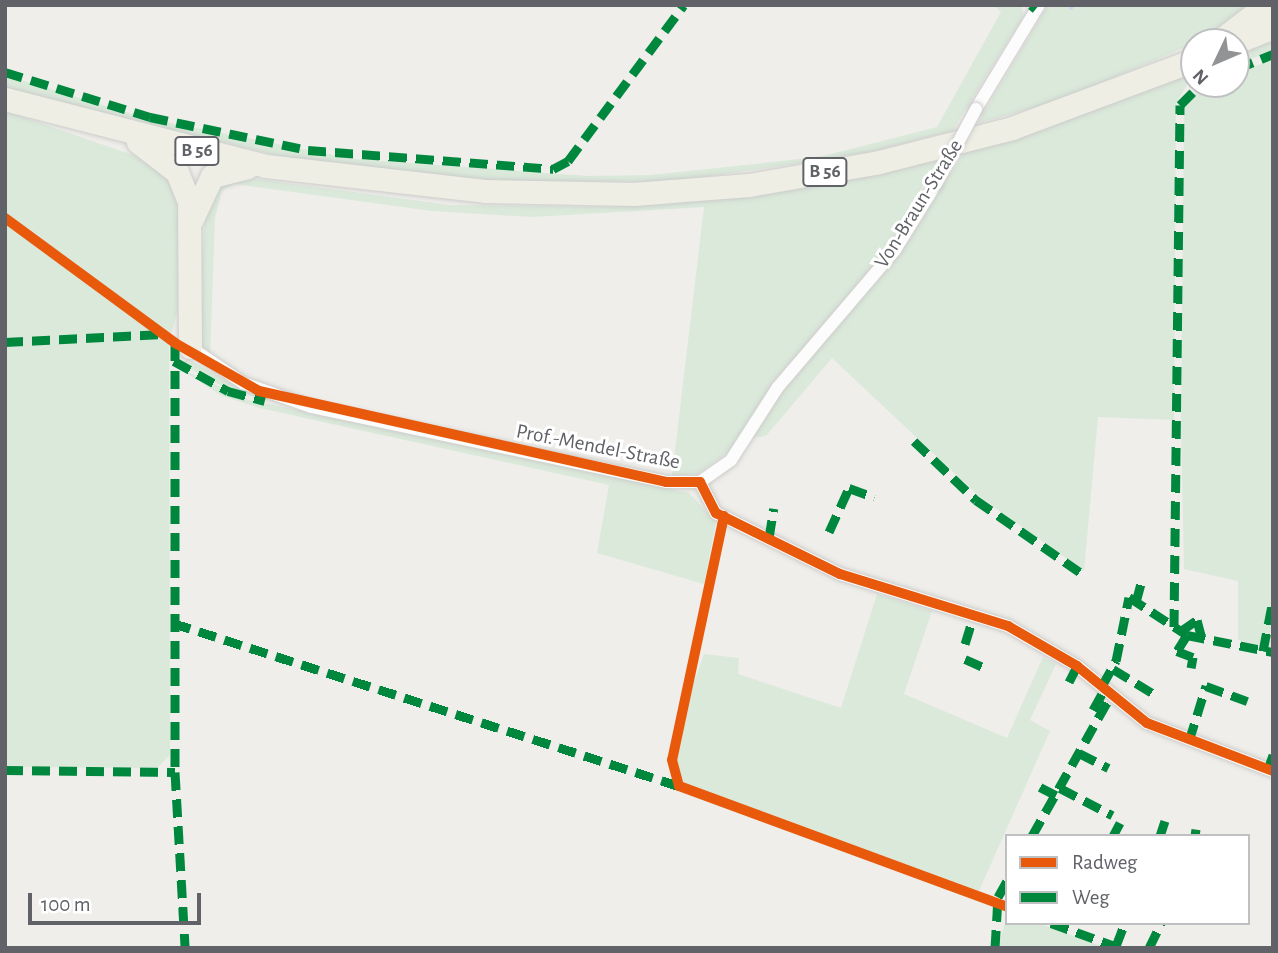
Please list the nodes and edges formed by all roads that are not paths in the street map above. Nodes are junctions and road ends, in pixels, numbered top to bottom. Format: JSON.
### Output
{"nodes":[{"id":1,"x":1039,"y":5,"type":"edge"},
{"id":2,"x":1266,"y":5,"type":"edge"},
{"id":3,"x":1273,"y":27,"type":"edge"},
{"id":4,"x":1236,"y":28,"type":"edge"},
{"id":5,"x":1250,"y":37,"type":"edge"},
{"id":6,"x":1180,"y":65,"type":"edge"},
{"id":7,"x":5,"y":99,"type":"edge"},
{"id":8,"x":129,"y":135,"type":"junction"},
{"id":9,"x":265,"y":166,"type":"junction"},
{"id":10,"x":192,"y":219,"type":"junction"},
{"id":11,"x":190,"y":347,"type":"joint"},
{"id":12,"x":700,"y":482,"type":"junction"},
{"id":13,"x":1273,"y":771,"type":"edge"}],
"edges":[{"from":1,"to":12,"type":"street","name":"Von-Braun-Straße","bridge":true},
{"from":2,"to":4,"type":"highway"},
{"from":3,"to":5,"type":"highway"},
{"from":6,"to":9,"type":"highway","number":"B 56"},
{"from":7,"to":8,"type":"highway","number":"B 56"},
{"from":8,"to":9,"type":"highway","number":"B 56"},
{"from":8,"to":10,"type":"highway"},
{"from":9,"to":10,"type":"highway"},
{"from":10,"to":11,"type":"highway"},
{"from":11,"to":12,"type":"street","name":"Prof.-Mendel-Straße"},
{"from":12,"to":13,"type":"street","name":"Prof.-Mendel-Straße"}]}
